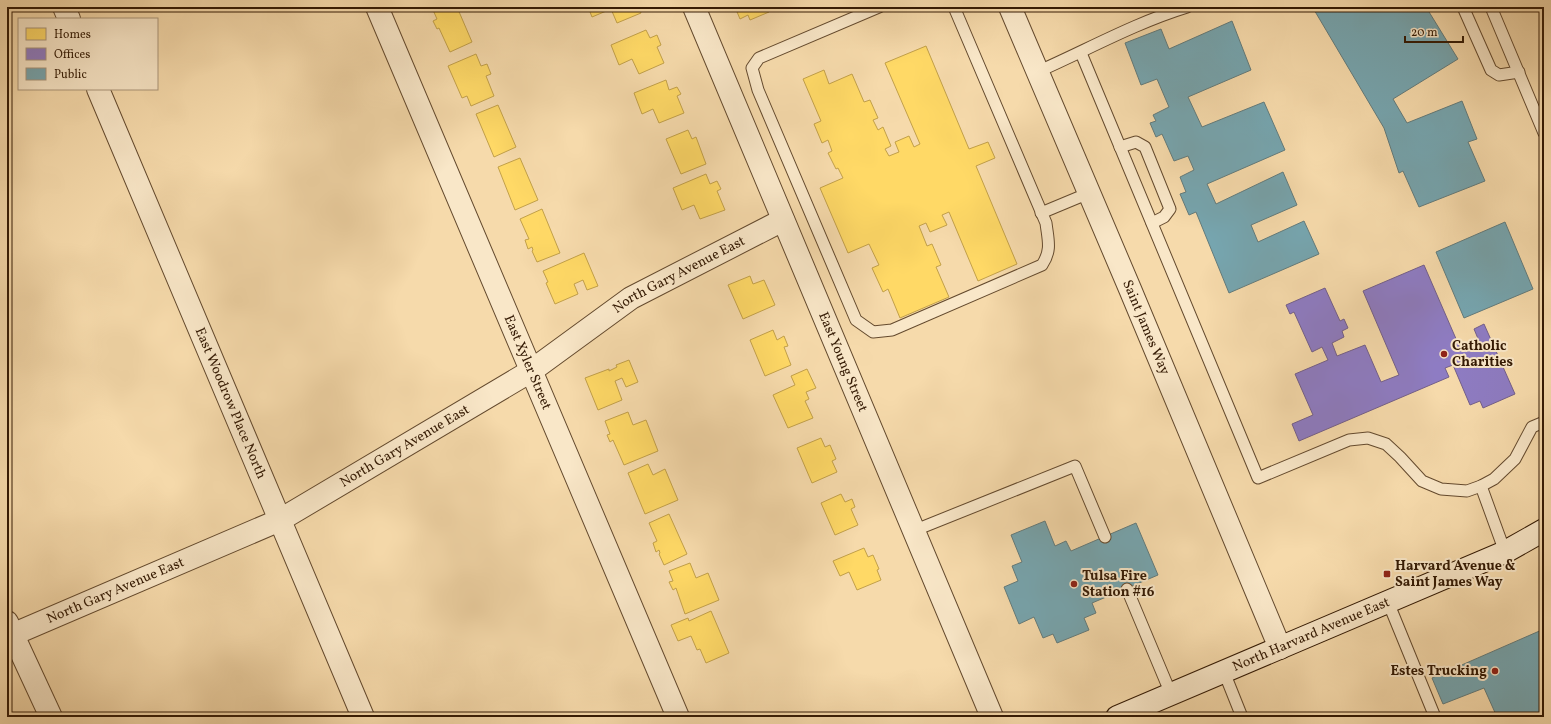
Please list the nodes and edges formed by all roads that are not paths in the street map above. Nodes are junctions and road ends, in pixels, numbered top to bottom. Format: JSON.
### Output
{"nodes":[{"id":1,"x":64,"y":7,"type":"edge"},
{"id":2,"x":377,"y":7,"type":"edge"},
{"id":3,"x":694,"y":7,"type":"edge"},
{"id":4,"x":879,"y":7,"type":"edge"},
{"id":5,"x":954,"y":7,"type":"edge"},
{"id":6,"x":1010,"y":7,"type":"edge"},
{"id":7,"x":1187,"y":7,"type":"edge"},
{"id":8,"x":1463,"y":7,"type":"edge"},
{"id":9,"x":1491,"y":7,"type":"edge"},
{"id":10,"x":69,"y":18,"type":"edge"},
{"id":11,"x":1081,"y":53,"type":"junction"},
{"id":12,"x":1038,"y":72,"type":"junction"},
{"id":13,"x":1519,"y":72,"type":"junction"},
{"id":14,"x":98,"y":90,"type":"edge"},
{"id":15,"x":1544,"y":133,"type":"edge"},
{"id":16,"x":1120,"y":147,"type":"junction"},
{"id":17,"x":1089,"y":193,"type":"junction"},
{"id":18,"x":1041,"y":213,"type":"junction"},
{"id":19,"x":783,"y":220,"type":"junction"},
{"id":20,"x":1152,"y":223,"type":"junction"},
{"id":21,"x":531,"y":371,"type":"junction"},
{"id":22,"x":1544,"y":422,"type":"edge"},
{"id":23,"x":1481,"y":486,"type":"junction"},
{"id":24,"x":280,"y":520,"type":"junction"},
{"id":25,"x":1544,"y":530,"type":"edge"},
{"id":26,"x":913,"y":531,"type":"junction"},
{"id":27,"x":1105,"y":537,"type":"dead end"},
{"id":28,"x":1544,"y":540,"type":"edge"},
{"id":29,"x":1505,"y":552,"type":"junction"},
{"id":30,"x":1127,"y":589,"type":"dead end"},
{"id":31,"x":1388,"y":602,"type":"junction"},
{"id":32,"x":9,"y":631,"type":"edge"},
{"id":33,"x":1280,"y":648,"type":"junction"},
{"id":34,"x":1224,"y":672,"type":"junction"},
{"id":35,"x":1171,"y":694,"type":"junction"},
{"id":36,"x":51,"y":717,"type":"edge"},
{"id":37,"x":363,"y":717,"type":"edge"},
{"id":38,"x":678,"y":717,"type":"edge"},
{"id":39,"x":992,"y":717,"type":"edge"},
{"id":40,"x":1117,"y":717,"type":"edge"},
{"id":41,"x":1242,"y":717,"type":"edge"},
{"id":42,"x":1435,"y":717,"type":"edge"}],
"edges":[{"from":1,"to":10,"type":"street"},
{"from":2,"to":21,"type":"street","name":"East Xyler Street"},
{"from":3,"to":19,"type":"street","name":"East Young Street"},
{"from":4,"to":18,"type":"lane"},
{"from":5,"to":18,"type":"lane"},
{"from":6,"to":12,"type":"street","name":"Saint James Way"},
{"from":7,"to":11,"type":"lane"},
{"from":8,"to":13,"type":"lane"},
{"from":9,"to":13,"type":"lane"},
{"from":11,"to":12,"type":"lane"},
{"from":11,"to":16,"type":"lane"},
{"from":12,"to":17,"type":"street","name":"Saint James Way"},
{"from":13,"to":15,"type":"lane"},
{"from":14,"to":24,"type":"street","name":"East Woodrow Place North"},
{"from":16,"to":20,"type":"lane"},
{"from":16,"to":20,"type":"lane"},
{"from":17,"to":18,"type":"lane"},
{"from":17,"to":33,"type":"street","name":"Saint James Way"},
{"from":19,"to":21,"type":"street","name":"North Gary Avenue East"},
{"from":19,"to":26,"type":"street","name":"East Young Street"},
{"from":20,"to":23,"type":"lane"},
{"from":21,"to":24,"type":"street","name":"North Gary Avenue East"},
{"from":21,"to":38,"type":"street","name":"East Xyler Street"},
{"from":22,"to":23,"type":"lane"},
{"from":23,"to":29,"type":"lane"},
{"from":24,"to":32,"type":"street","name":"North Gary Avenue East"},
{"from":24,"to":37,"type":"street","name":"East Woodrow Place North"},
{"from":25,"to":29,"type":"street","name":"North Harvard Avenue East"},
{"from":26,"to":27,"type":"lane"},
{"from":26,"to":39,"type":"street","name":"East Young Street"},
{"from":28,"to":29,"type":"street","name":"North Harvard Avenue East"},
{"from":29,"to":31,"type":"street","name":"North Harvard Avenue East"},
{"from":30,"to":35,"type":"lane"},
{"from":31,"to":33,"type":"street","name":"North Harvard Avenue East"},
{"from":31,"to":42,"type":"lane"},
{"from":32,"to":36,"type":"street"},
{"from":33,"to":34,"type":"street","name":"North Harvard Avenue East"},
{"from":34,"to":35,"type":"street","name":"North Harvard Avenue East"},
{"from":34,"to":41,"type":"lane"},
{"from":35,"to":40,"type":"street","name":"North Harvard Avenue East"}]}
